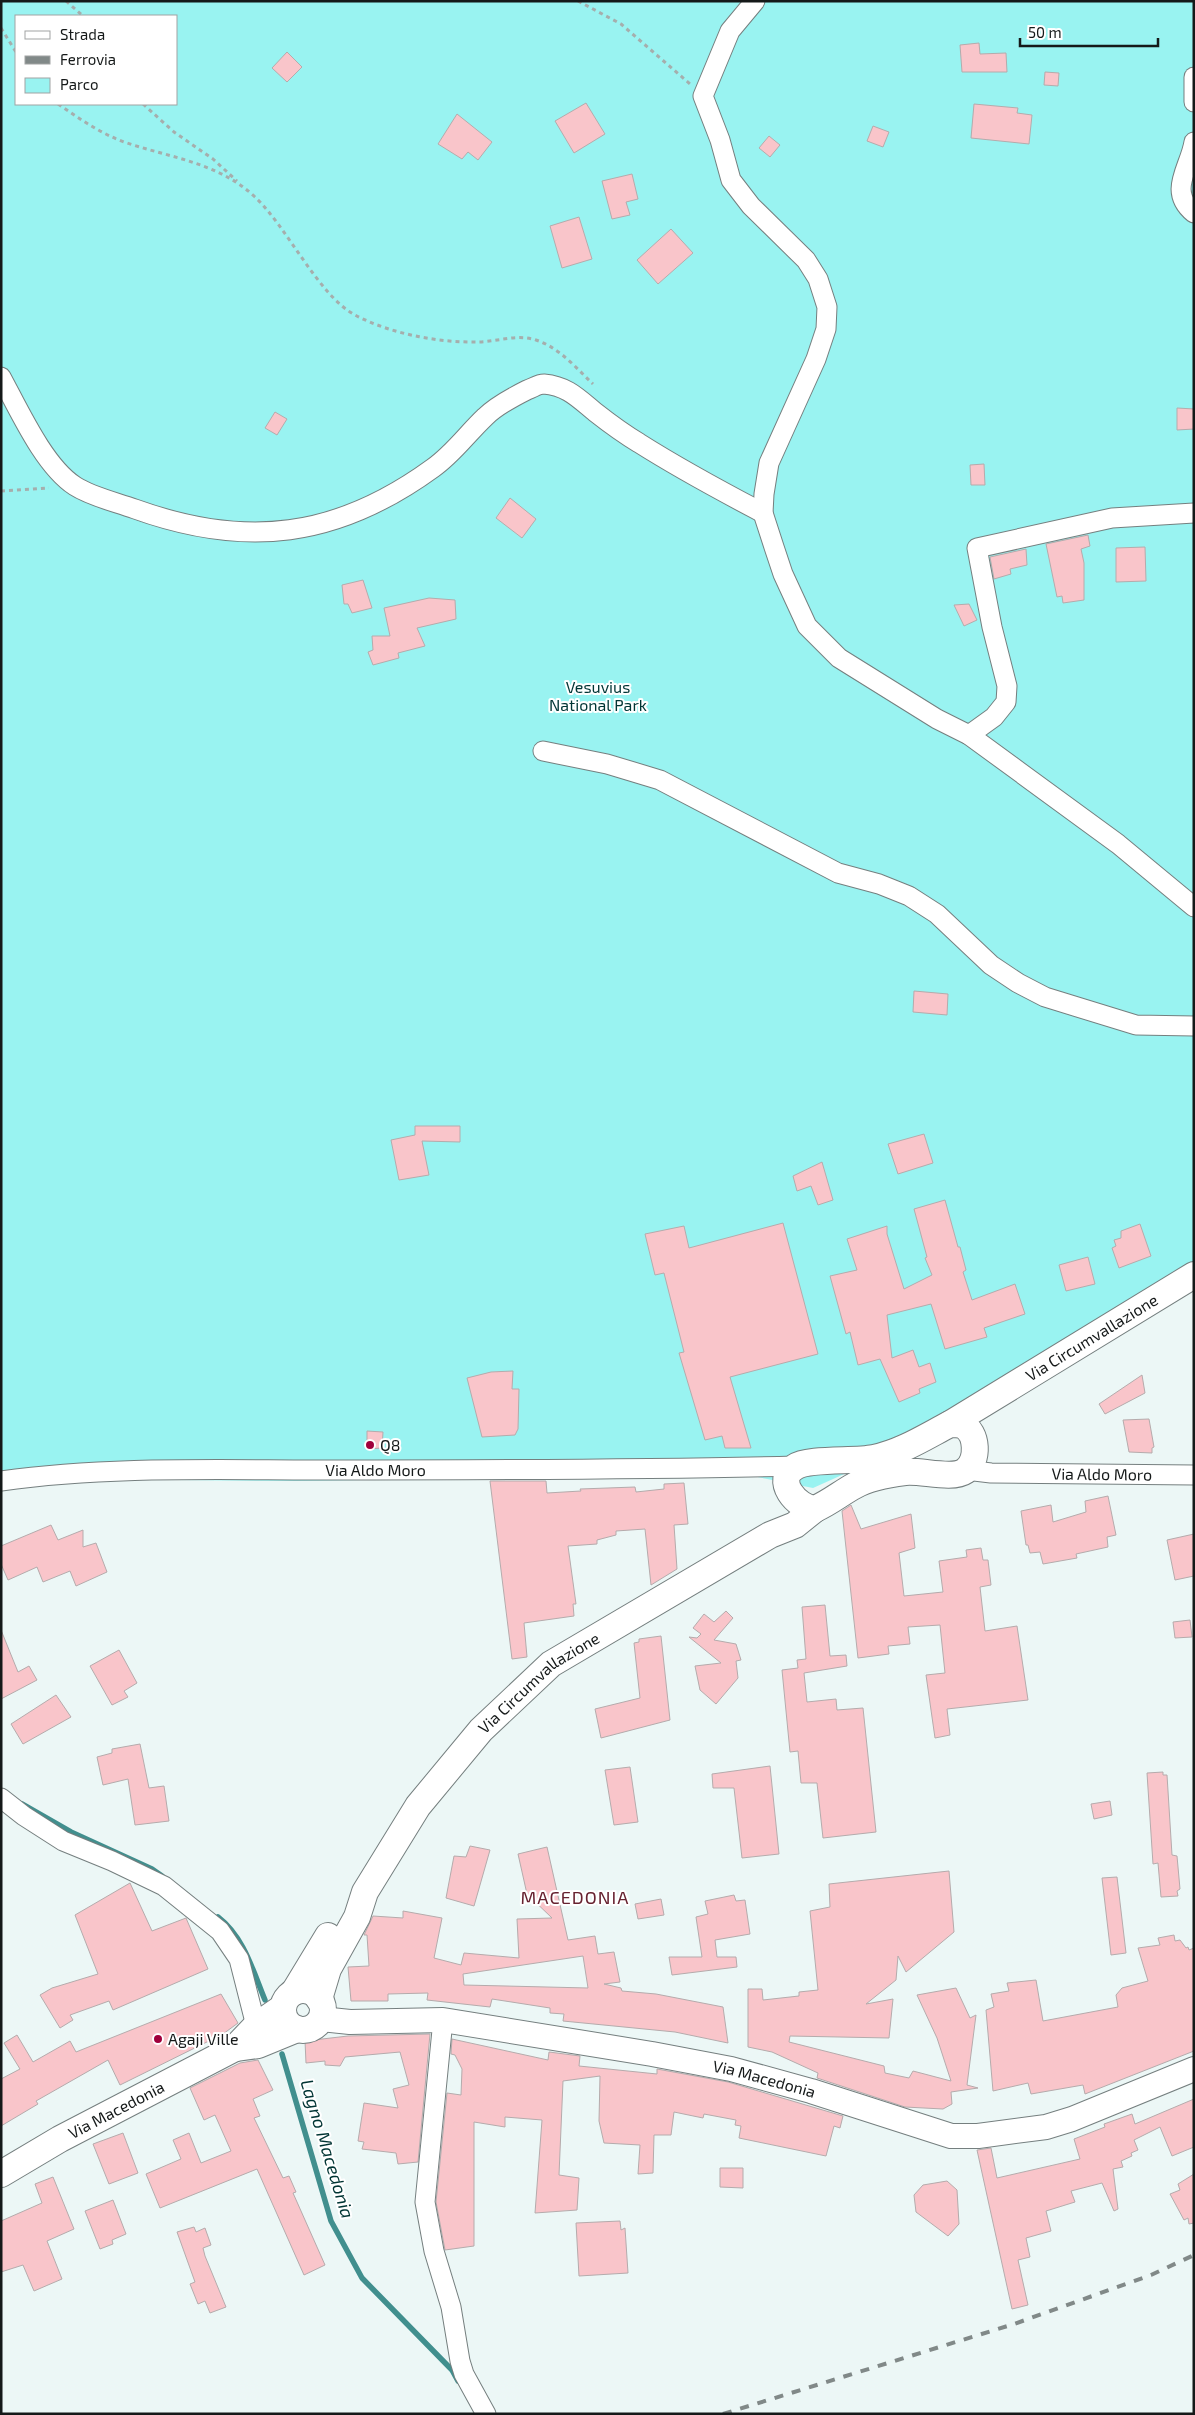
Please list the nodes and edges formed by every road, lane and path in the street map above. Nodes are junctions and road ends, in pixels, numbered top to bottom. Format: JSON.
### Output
{"nodes":[{"id":1,"x":66,"y":1,"type":"edge"},
{"id":2,"x":578,"y":1,"type":"edge"},
{"id":3,"x":755,"y":1,"type":"edge"},
{"id":4,"x":82,"y":15,"type":"edge"},
{"id":5,"x":1,"y":28,"type":"edge"},
{"id":6,"x":15,"y":50,"type":"edge"},
{"id":7,"x":1194,"y":77,"type":"edge"},
{"id":8,"x":703,"y":96,"type":"junction"},
{"id":9,"x":1194,"y":102,"type":"edge"},
{"id":10,"x":59,"y":105,"type":"edge"},
{"id":11,"x":144,"y":105,"type":"edge"},
{"id":12,"x":1194,"y":142,"type":"edge"},
{"id":13,"x":255,"y":196,"type":"junction"},
{"id":14,"x":1194,"y":213,"type":"edge"},
{"id":15,"x":1,"y":377,"type":"edge"},
{"id":16,"x":596,"y":387,"type":"dead end"},
{"id":17,"x":75,"y":486,"type":"junction"},
{"id":18,"x":1,"y":491,"type":"edge"},
{"id":19,"x":763,"y":512,"type":"junction"},
{"id":20,"x":1194,"y":513,"type":"edge"},
{"id":21,"x":969,"y":735,"type":"junction"},
{"id":22,"x":543,"y":750,"type":"dead end"},
{"id":23,"x":1194,"y":907,"type":"edge"},
{"id":24,"x":1194,"y":1026,"type":"edge"},
{"id":25,"x":1194,"y":1275,"type":"edge"},
{"id":26,"x":966,"y":1434,"type":"junction"},
{"id":27,"x":966,"y":1470,"type":"junction"},
{"id":28,"x":1011,"y":1472,"type":"junction"},
{"id":29,"x":1194,"y":1476,"type":"edge"},
{"id":30,"x":1,"y":1481,"type":"edge"},
{"id":31,"x":792,"y":1483,"type":"junction"},
{"id":32,"x":815,"y":1509,"type":"junction"},
{"id":33,"x":770,"y":1535,"type":"junction"},
{"id":34,"x":1,"y":1798,"type":"edge"},
{"id":35,"x":365,"y":1892,"type":"junction"},
{"id":36,"x":288,"y":2000,"type":"junction"},
{"id":37,"x":320,"y":2009,"type":"junction"},
{"id":38,"x":443,"y":2020,"type":"junction"},
{"id":39,"x":256,"y":2026,"type":"junction"},
{"id":40,"x":297,"y":2030,"type":"junction"},
{"id":41,"x":234,"y":2048,"type":"junction"},
{"id":42,"x":1194,"y":2069,"type":"edge"},
{"id":43,"x":1,"y":2174,"type":"edge"},
{"id":44,"x":486,"y":2414,"type":"edge"}],
"edges":[{"from":1,"to":4,"type":"path"},
{"from":2,"to":8,"type":"path"},
{"from":3,"to":8,"type":"street"},
{"from":5,"to":6,"type":"path"},
{"from":7,"to":9,"type":"street"},
{"from":8,"to":19,"type":"street"},
{"from":10,"to":13,"type":"path"},
{"from":11,"to":13,"type":"path"},
{"from":12,"to":14,"type":"street"},
{"from":13,"to":16,"type":"path"},
{"from":15,"to":17,"type":"street"},
{"from":17,"to":18,"type":"path"},
{"from":17,"to":19,"type":"street"},
{"from":19,"to":21,"type":"street"},
{"from":20,"to":21,"type":"street"},
{"from":21,"to":23,"type":"street"},
{"from":22,"to":24,"type":"street"},
{"from":25,"to":26,"type":"main road","name":"Via Circumvallazione"},
{"from":26,"to":27,"type":"main road","name":"Via Circumvallazione"},
{"from":26,"to":28,"type":"street"},
{"from":26,"to":31,"type":"main road"},
{"from":27,"to":28,"type":"street","name":"Via Aldo Moro"},
{"from":27,"to":32,"type":"main road","name":"Via Circumvallazione"},
{"from":28,"to":29,"type":"street","name":"Via Aldo Moro"},
{"from":30,"to":31,"type":"street","name":"Via Aldo Moro"},
{"from":31,"to":32,"type":"main road"},
{"from":31,"to":33,"type":"main road"},
{"from":32,"to":33,"type":"main road","name":"Via Circumvallazione"},
{"from":33,"to":35,"type":"main road","name":"Via Circumvallazione"},
{"from":34,"to":39,"type":"street"},
{"from":35,"to":36,"type":"main road","name":"Via Circumvallazione"},
{"from":35,"to":37,"type":"main road","name":"Via Circumvallazione"},
{"from":36,"to":37,"type":"main road"},
{"from":36,"to":39,"type":"main road","name":"Via Macedonia"},
{"from":36,"to":40,"type":"main road"},
{"from":37,"to":38,"type":"street","name":"Via Macedonia"},
{"from":37,"to":40,"type":"main road"},
{"from":38,"to":42,"type":"street","name":"Via Macedonia"},
{"from":38,"to":44,"type":"street"},
{"from":39,"to":41,"type":"main road","name":"Via Macedonia"},
{"from":40,"to":41,"type":"main road","name":"Via Macedonia"},
{"from":41,"to":43,"type":"main road","name":"Via Macedonia"}]}
